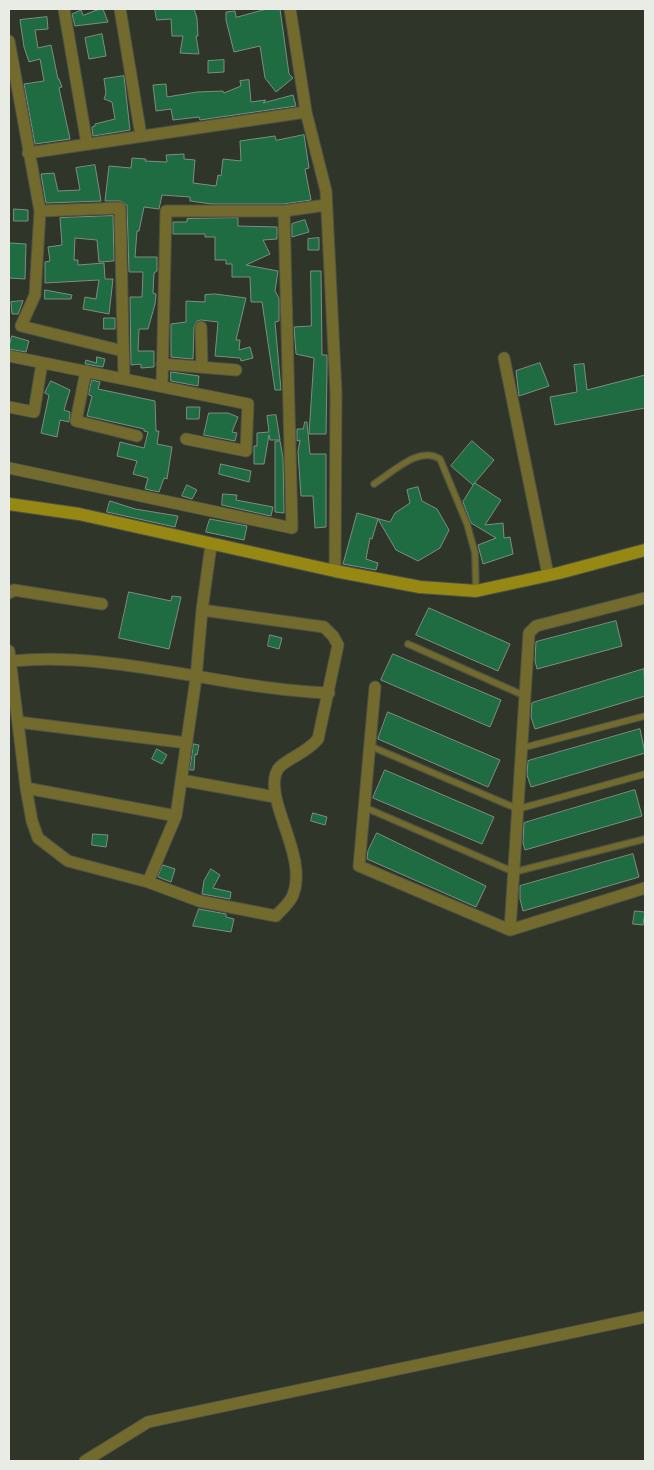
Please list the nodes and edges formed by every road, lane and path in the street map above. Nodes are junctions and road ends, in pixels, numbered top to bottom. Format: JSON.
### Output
{"nodes":[{"id":1,"x":64,"y":9,"type":"edge"},
{"id":2,"x":120,"y":9,"type":"edge"},
{"id":3,"x":290,"y":9,"type":"edge"},
{"id":4,"x":9,"y":41,"type":"edge"},
{"id":5,"x":306,"y":112,"type":"junction"},
{"id":6,"x":141,"y":136,"type":"junction"},
{"id":7,"x":87,"y":144,"type":"junction"},
{"id":8,"x":28,"y":153,"type":"junction"},
{"id":9,"x":326,"y":205,"type":"junction"},
{"id":10,"x":40,"y":211,"type":"junction"},
{"id":11,"x":284,"y":211,"type":"junction"},
{"id":12,"x":201,"y":327,"type":"dead end"},
{"id":13,"x":123,"y":351,"type":"junction"},
{"id":14,"x":9,"y":356,"type":"edge"},
{"id":15,"x":504,"y":358,"type":"dead end"},
{"id":16,"x":42,"y":363,"type":"junction"},
{"id":17,"x":162,"y":364,"type":"junction"},
{"id":18,"x":202,"y":367,"type":"junction"},
{"id":19,"x":236,"y":370,"type":"dead end"},
{"id":20,"x":86,"y":371,"type":"junction"},
{"id":21,"x":124,"y":379,"type":"junction"},
{"id":22,"x":162,"y":386,"type":"junction"},
{"id":23,"x":9,"y":407,"type":"edge"},
{"id":24,"x":137,"y":436,"type":"dead end"},
{"id":25,"x":186,"y":439,"type":"dead end"},
{"id":26,"x":9,"y":468,"type":"edge"},
{"id":27,"x":374,"y":484,"type":"dead end"},
{"id":28,"x":9,"y":504,"type":"edge"},
{"id":29,"x":211,"y":545,"type":"junction"},
{"id":30,"x":645,"y":550,"type":"edge"},
{"id":31,"x":335,"y":571,"type":"junction"},
{"id":32,"x":548,"y":575,"type":"junction"},
{"id":33,"x":476,"y":591,"type":"junction"},
{"id":34,"x":9,"y":593,"type":"edge"},
{"id":35,"x":645,"y":598,"type":"edge"},
{"id":36,"x":102,"y":604,"type":"dead end"},
{"id":37,"x":202,"y":610,"type":"junction"},
{"id":38,"x":408,"y":644,"type":"dead end"},
{"id":39,"x":10,"y":656,"type":"edge"},
{"id":40,"x":196,"y":678,"type":"junction"},
{"id":41,"x":375,"y":687,"type":"dead end"},
{"id":42,"x":328,"y":693,"type":"junction"},
{"id":43,"x":525,"y":696,"type":"junction"},
{"id":44,"x":645,"y":716,"type":"edge"},
{"id":45,"x":18,"y":722,"type":"junction"},
{"id":46,"x":187,"y":743,"type":"junction"},
{"id":47,"x":370,"y":746,"type":"junction"},
{"id":48,"x":522,"y":748,"type":"junction"},
{"id":49,"x":645,"y":774,"type":"edge"},
{"id":50,"x":181,"y":780,"type":"junction"},
{"id":51,"x":26,"y":788,"type":"junction"},
{"id":52,"x":275,"y":797,"type":"junction"},
{"id":53,"x":364,"y":806,"type":"junction"},
{"id":54,"x":518,"y":809,"type":"junction"},
{"id":55,"x":176,"y":816,"type":"junction"},
{"id":56,"x":645,"y":839,"type":"edge"},
{"id":57,"x":514,"y":872,"type":"junction"},
{"id":58,"x":148,"y":882,"type":"junction"},
{"id":59,"x":645,"y":888,"type":"edge"},
{"id":60,"x":510,"y":930,"type":"junction"},
{"id":61,"x":645,"y":1317,"type":"edge"},
{"id":62,"x":85,"y":1461,"type":"edge"}],
"edges":[{"from":1,"to":7,"type":"street"},
{"from":2,"to":6,"type":"street"},
{"from":3,"to":5,"type":"street"},
{"from":4,"to":8,"type":"street"},
{"from":5,"to":6,"type":"street"},
{"from":5,"to":9,"type":"street"},
{"from":6,"to":7,"type":"street"},
{"from":7,"to":8,"type":"street"},
{"from":8,"to":10,"type":"street"},
{"from":9,"to":11,"type":"street"},
{"from":9,"to":31,"type":"street"},
{"from":10,"to":13,"type":"street"},
{"from":10,"to":13,"type":"street"},
{"from":11,"to":17,"type":"street"},
{"from":11,"to":26,"type":"street"},
{"from":12,"to":18,"type":"street"},
{"from":13,"to":21,"type":"street"},
{"from":14,"to":16,"type":"street"},
{"from":15,"to":32,"type":"street"},
{"from":16,"to":20,"type":"street"},
{"from":16,"to":23,"type":"street"},
{"from":17,"to":18,"type":"street"},
{"from":17,"to":22,"type":"street"},
{"from":18,"to":19,"type":"street"},
{"from":20,"to":21,"type":"street"},
{"from":20,"to":24,"type":"street"},
{"from":21,"to":22,"type":"street"},
{"from":22,"to":25,"type":"street"},
{"from":27,"to":33,"type":"lane"},
{"from":28,"to":29,"type":"main road"},
{"from":29,"to":31,"type":"main road"},
{"from":29,"to":37,"type":"street"},
{"from":30,"to":32,"type":"main road"},
{"from":31,"to":33,"type":"main road"},
{"from":32,"to":33,"type":"main road"},
{"from":34,"to":36,"type":"street"},
{"from":35,"to":43,"type":"street"},
{"from":37,"to":40,"type":"street"},
{"from":37,"to":42,"type":"street"},
{"from":38,"to":43,"type":"lane"},
{"from":39,"to":40,"type":"street"},
{"from":39,"to":45,"type":"street"},
{"from":40,"to":42,"type":"street"},
{"from":40,"to":46,"type":"street"},
{"from":41,"to":47,"type":"street"},
{"from":42,"to":52,"type":"street"},
{"from":43,"to":48,"type":"street"},
{"from":44,"to":48,"type":"lane"},
{"from":45,"to":46,"type":"street"},
{"from":45,"to":51,"type":"street"},
{"from":46,"to":50,"type":"street"},
{"from":47,"to":53,"type":"street"},
{"from":47,"to":54,"type":"lane"},
{"from":48,"to":54,"type":"street"},
{"from":49,"to":54,"type":"lane"},
{"from":50,"to":52,"type":"street"},
{"from":50,"to":55,"type":"street"},
{"from":51,"to":55,"type":"street"},
{"from":51,"to":58,"type":"street"},
{"from":52,"to":58,"type":"street"},
{"from":53,"to":57,"type":"lane"},
{"from":53,"to":60,"type":"street"},
{"from":54,"to":57,"type":"street"},
{"from":55,"to":58,"type":"street"},
{"from":56,"to":57,"type":"lane"},
{"from":57,"to":60,"type":"street"},
{"from":59,"to":60,"type":"street"},
{"from":61,"to":62,"type":"street"}]}
